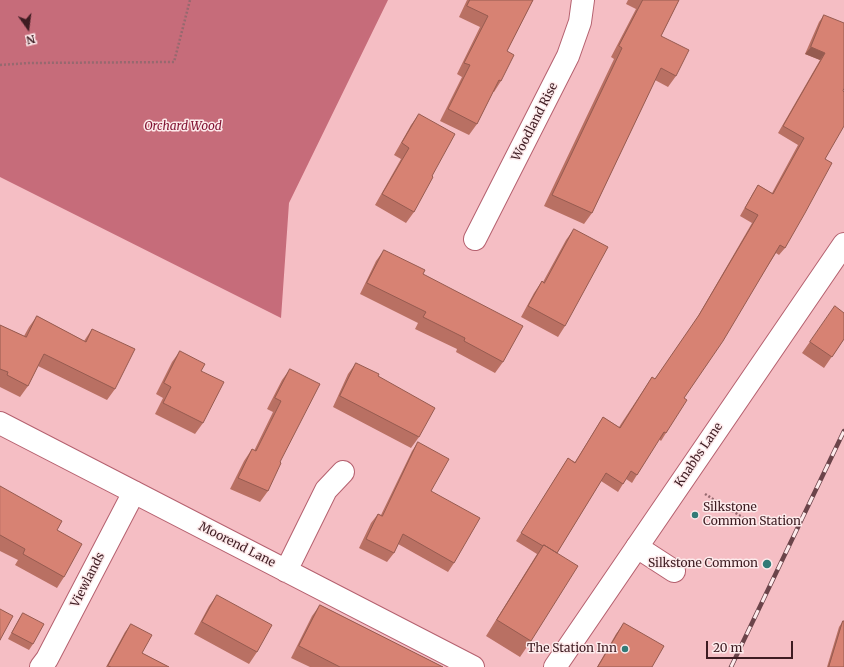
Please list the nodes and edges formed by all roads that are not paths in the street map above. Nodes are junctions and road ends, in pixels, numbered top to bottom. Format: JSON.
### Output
{"nodes":[{"id":1,"x":583,"y":0,"type":"edge"},
{"id":2,"x":475,"y":239,"type":"dead end"},
{"id":3,"x":844,"y":244,"type":"edge"},
{"id":4,"x":0,"y":423,"type":"edge"},
{"id":5,"x":343,"y":472,"type":"dead end"},
{"id":6,"x":134,"y":492,"type":"junction"},
{"id":7,"x":637,"y":547,"type":"junction"},
{"id":8,"x":286,"y":571,"type":"junction"},
{"id":9,"x":674,"y":571,"type":"dead end"},
{"id":10,"x":41,"y":667,"type":"edge"},
{"id":11,"x":473,"y":667,"type":"edge"},
{"id":12,"x":555,"y":667,"type":"edge"}],
"edges":[{"from":1,"to":2,"type":"street","name":"Woodland Rise"},
{"from":3,"to":7,"type":"street","name":"Knabbs Lane"},
{"from":4,"to":6,"type":"street","name":"Moorend Lane"},
{"from":5,"to":8,"type":"street"},
{"from":6,"to":8,"type":"street","name":"Moorend Lane"},
{"from":6,"to":10,"type":"street","name":"Viewlands"},
{"from":7,"to":9,"type":"street"},
{"from":7,"to":12,"type":"street","name":"Knabbs Lane"},
{"from":8,"to":11,"type":"street","name":"Moorend Lane"}]}
